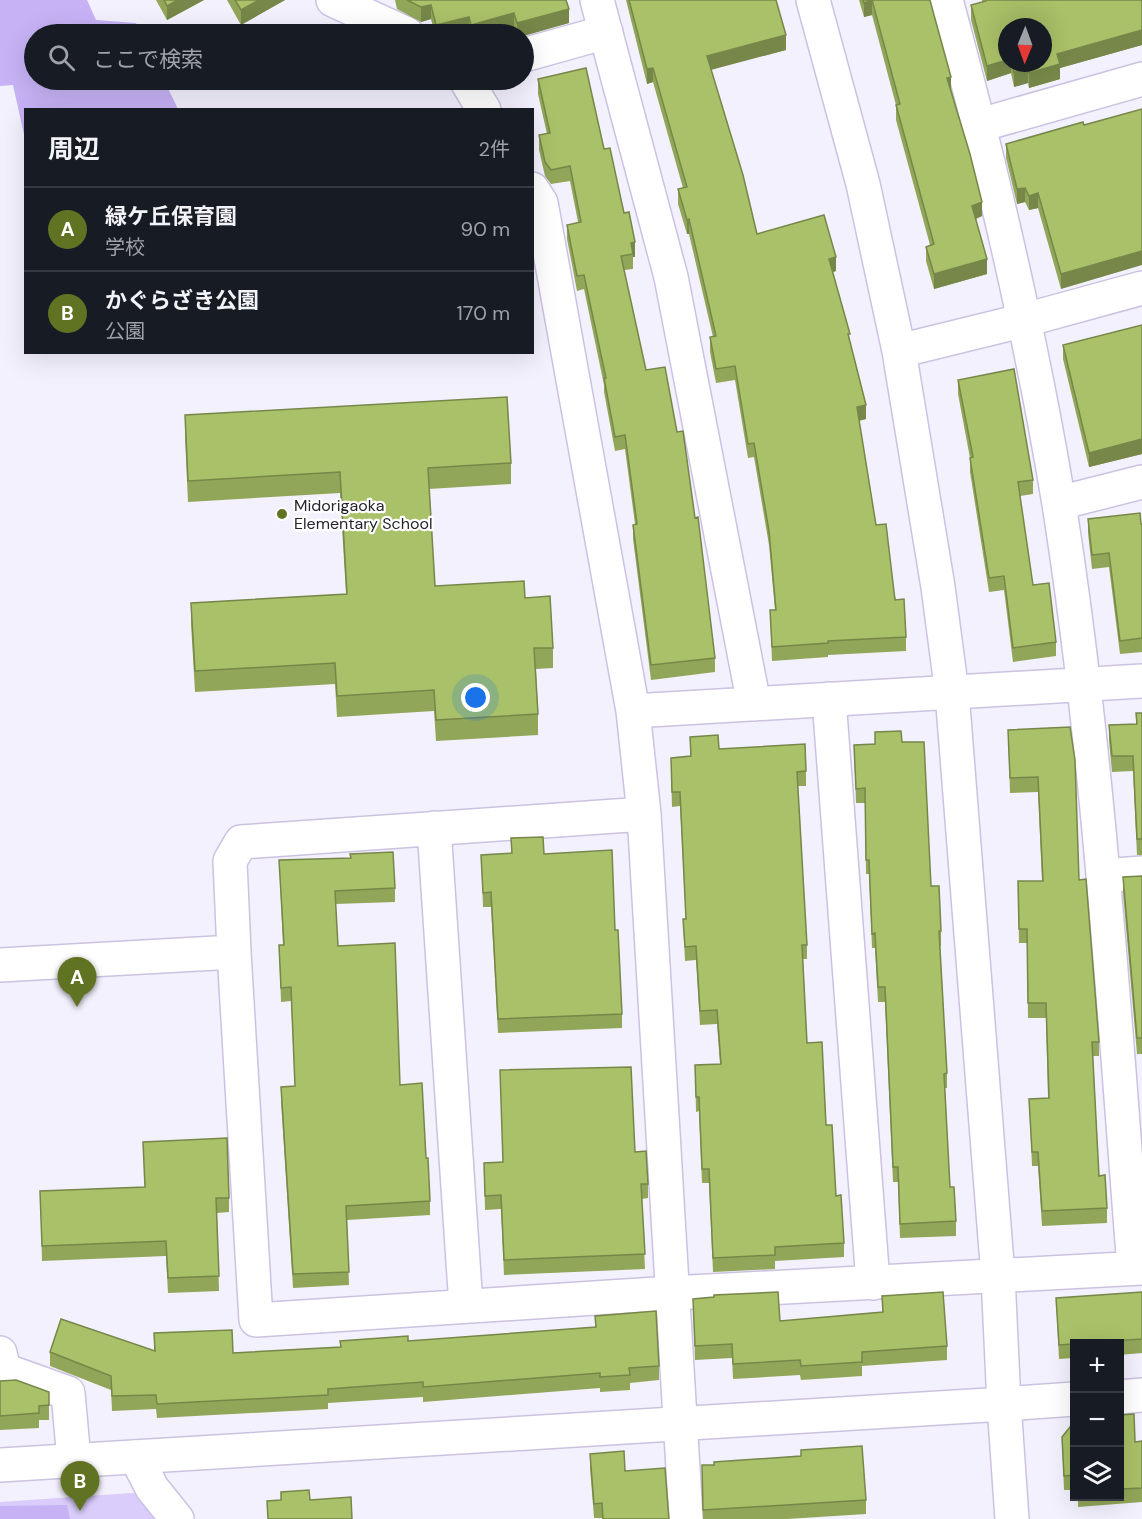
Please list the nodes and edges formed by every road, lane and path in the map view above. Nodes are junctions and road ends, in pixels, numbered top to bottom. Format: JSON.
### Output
{"nodes":[{"id":1,"x":333,"y":0,"type":"edge"},
{"id":2,"x":597,"y":0,"type":"edge"},
{"id":3,"x":813,"y":0,"type":"edge"},
{"id":4,"x":946,"y":0,"type":"edge"},
{"id":5,"x":385,"y":24,"type":"edge"},
{"id":6,"x":606,"y":32,"type":"junction"},
{"id":7,"x":534,"y":52,"type":"edge"},
{"id":8,"x":1142,"y":80,"type":"edge"},
{"id":9,"x":472,"y":90,"type":"edge"},
{"id":10,"x":483,"y":108,"type":"edge"},
{"id":11,"x":980,"y":125,"type":"junction"},
{"id":12,"x":534,"y":192,"type":"edge"},
{"id":13,"x":1142,"y":288,"type":"edge"},
{"id":14,"x":1025,"y":320,"type":"junction"},
{"id":15,"x":899,"y":351,"type":"junction"},
{"id":16,"x":1142,"y":482,"type":"edge"},
{"id":17,"x":1059,"y":504,"type":"junction"},
{"id":18,"x":1142,"y":681,"type":"edge"},
{"id":19,"x":1084,"y":685,"type":"junction"},
{"id":20,"x":952,"y":693,"type":"junction"},
{"id":21,"x":829,"y":699,"type":"junction"},
{"id":22,"x":754,"y":704,"type":"junction"},
{"id":23,"x":633,"y":711,"type":"junction"},
{"id":24,"x":644,"y":814,"type":"junction"},
{"id":25,"x":434,"y":828,"type":"junction"},
{"id":26,"x":1142,"y":873,"type":"edge"},
{"id":27,"x":1102,"y":876,"type":"junction"},
{"id":28,"x":234,"y":952,"type":"junction"},
{"id":29,"x":0,"y":965,"type":"edge"},
{"id":30,"x":1130,"y":1066,"type":"edge"},
{"id":31,"x":1138,"y":1268,"type":"edge"},
{"id":32,"x":998,"y":1276,"type":"junction"},
{"id":33,"x":873,"y":1283,"type":"junction"},
{"id":34,"x":672,"y":1293,"type":"junction"},
{"id":35,"x":466,"y":1306,"type":"junction"},
{"id":36,"x":0,"y":1353,"type":"edge"},
{"id":37,"x":1142,"y":1395,"type":"edge"},
{"id":38,"x":1124,"y":1397,"type":"edge"},
{"id":39,"x":1070,"y":1400,"type":"edge"},
{"id":40,"x":1004,"y":1404,"type":"junction"},
{"id":41,"x":681,"y":1423,"type":"junction"},
{"id":42,"x":136,"y":1457,"type":"junction"},
{"id":43,"x":74,"y":1460,"type":"junction"},
{"id":44,"x":0,"y":1465,"type":"edge"},
{"id":45,"x":177,"y":1519,"type":"edge"},
{"id":46,"x":686,"y":1519,"type":"edge"},
{"id":47,"x":1012,"y":1519,"type":"edge"}],
"edges":[{"from":1,"to":5,"type":"street"},
{"from":2,"to":6,"type":"street"},
{"from":3,"to":15,"type":"street"},
{"from":4,"to":11,"type":"street"},
{"from":6,"to":7,"type":"street"},
{"from":6,"to":22,"type":"street"},
{"from":8,"to":11,"type":"street"},
{"from":9,"to":10,"type":"street"},
{"from":11,"to":14,"type":"street"},
{"from":12,"to":23,"type":"street"},
{"from":13,"to":14,"type":"street"},
{"from":14,"to":15,"type":"street"},
{"from":14,"to":17,"type":"street"},
{"from":15,"to":20,"type":"street"},
{"from":16,"to":17,"type":"street"},
{"from":17,"to":19,"type":"street"},
{"from":18,"to":19,"type":"street"},
{"from":19,"to":20,"type":"street"},
{"from":19,"to":27,"type":"street"},
{"from":20,"to":21,"type":"street"},
{"from":20,"to":32,"type":"street"},
{"from":21,"to":22,"type":"street"},
{"from":21,"to":33,"type":"street"},
{"from":22,"to":23,"type":"street"},
{"from":23,"to":24,"type":"street"},
{"from":24,"to":25,"type":"street"},
{"from":24,"to":34,"type":"street"},
{"from":25,"to":28,"type":"street"},
{"from":25,"to":35,"type":"street"},
{"from":26,"to":27,"type":"street"},
{"from":27,"to":30,"type":"street"},
{"from":28,"to":29,"type":"street"},
{"from":28,"to":35,"type":"street"},
{"from":30,"to":31,"type":"street"},
{"from":31,"to":32,"type":"street"},
{"from":32,"to":33,"type":"street"},
{"from":32,"to":40,"type":"street"},
{"from":33,"to":34,"type":"street"},
{"from":34,"to":35,"type":"street"},
{"from":34,"to":41,"type":"street"},
{"from":36,"to":43,"type":"street"},
{"from":37,"to":38,"type":"street"},
{"from":39,"to":40,"type":"street"},
{"from":40,"to":41,"type":"street"},
{"from":40,"to":47,"type":"street"},
{"from":41,"to":42,"type":"street"},
{"from":41,"to":46,"type":"street"},
{"from":42,"to":43,"type":"street"},
{"from":42,"to":45,"type":"street"},
{"from":43,"to":44,"type":"street"}]}
